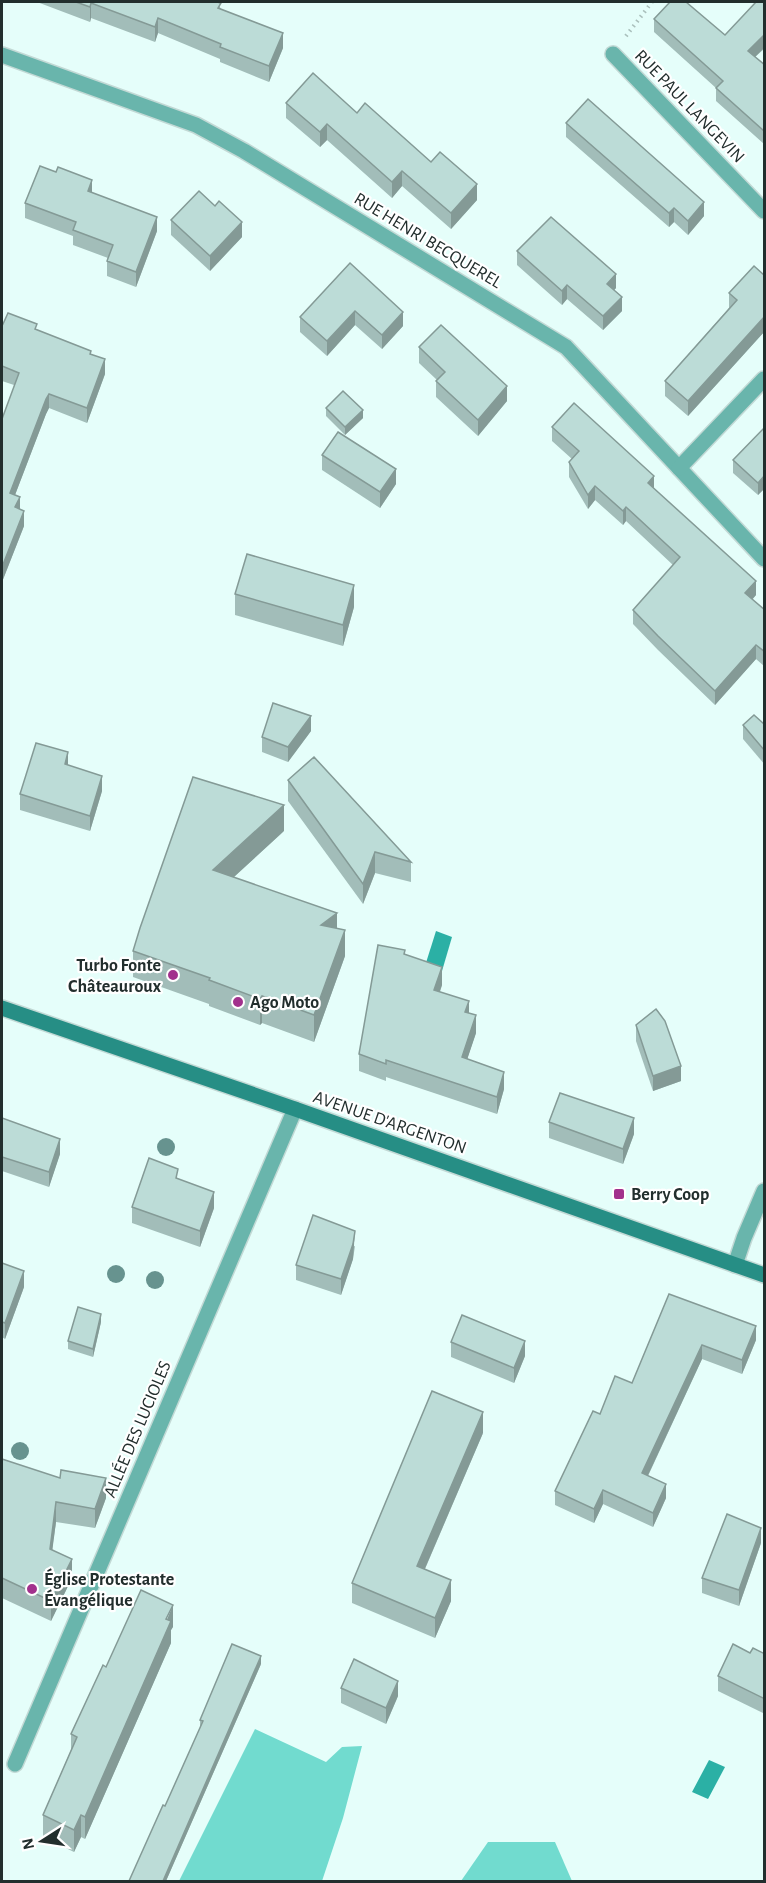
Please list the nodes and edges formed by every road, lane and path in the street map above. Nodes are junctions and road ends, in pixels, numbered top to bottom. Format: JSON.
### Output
{"nodes":[{"id":1,"x":652,"y":2,"type":"edge"},
{"id":2,"x":613,"y":54,"type":"joint"},
{"id":3,"x":2,"y":55,"type":"edge"},
{"id":4,"x":765,"y":211,"type":"edge"},
{"id":5,"x":765,"y":379,"type":"edge"},
{"id":6,"x":680,"y":468,"type":"junction"},
{"id":7,"x":765,"y":559,"type":"edge"},
{"id":8,"x":2,"y":1008,"type":"edge"},
{"id":9,"x":295,"y":1109,"type":"junction"},
{"id":10,"x":765,"y":1191,"type":"edge"},
{"id":11,"x":735,"y":1265,"type":"junction"},
{"id":12,"x":765,"y":1275,"type":"edge"},
{"id":13,"x":15,"y":1764,"type":"dead end"}],
"edges":[{"from":1,"to":2,"type":"path"},
{"from":2,"to":4,"type":"street","name":"RUE PAUL LANGEVIN"},
{"from":3,"to":6,"type":"street","name":"RUE HENRI BECQUEREL"},
{"from":5,"to":6,"type":"street"},
{"from":6,"to":7,"type":"street","name":"RUE HENRI BECQUEREL"},
{"from":8,"to":9,"type":"main road","name":"AVENUE D'ARGENTON"},
{"from":9,"to":11,"type":"main road","name":"AVENUE D'ARGENTON"},
{"from":9,"to":13,"type":"street","name":"ALLÉE DES LUCIOLES"},
{"from":10,"to":11,"type":"street"},
{"from":11,"to":12,"type":"main road","name":"AVENUE D'ARGENTON"}]}
